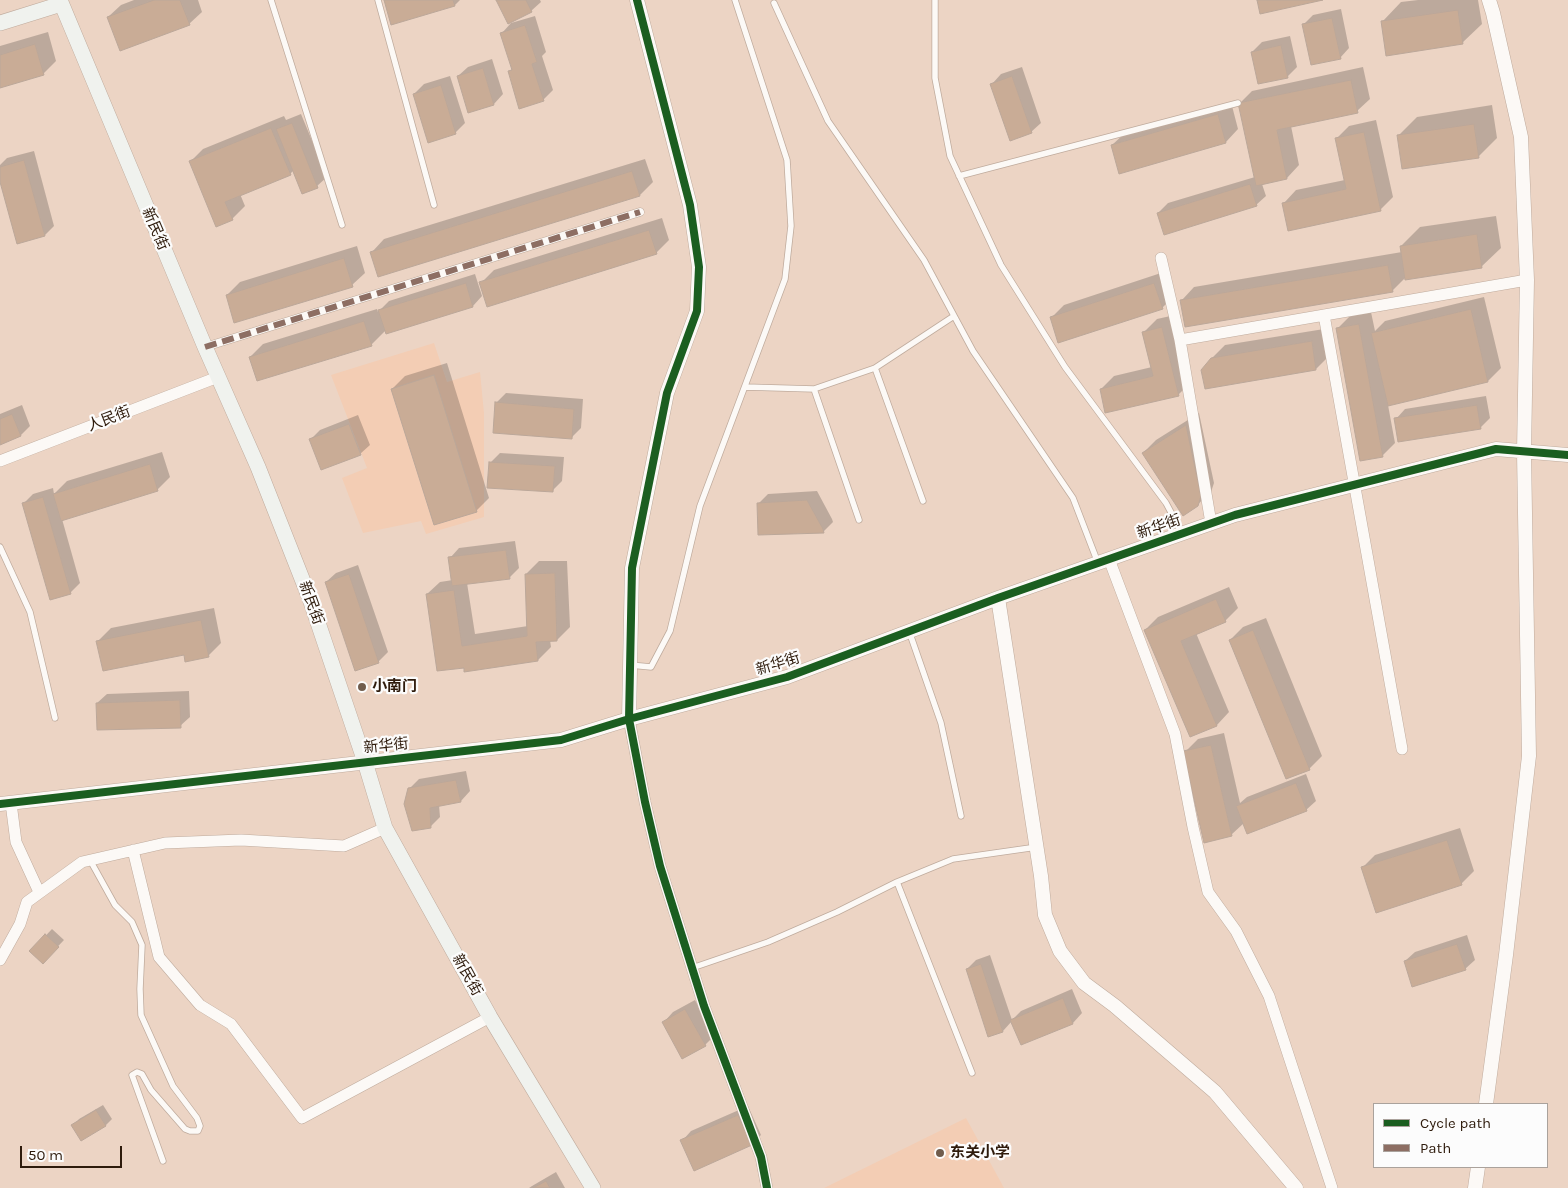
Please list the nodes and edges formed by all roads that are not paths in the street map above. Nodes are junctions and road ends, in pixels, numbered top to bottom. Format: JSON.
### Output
{"nodes":[{"id":1,"x":271,"y":0,"type":"edge"},
{"id":2,"x":378,"y":0,"type":"edge"},
{"id":3,"x":636,"y":0,"type":"edge"},
{"id":4,"x":735,"y":0,"type":"edge"},
{"id":5,"x":935,"y":0,"type":"edge"},
{"id":6,"x":1489,"y":0,"type":"edge"},
{"id":7,"x":64,"y":1,"type":"edge"},
{"id":8,"x":774,"y":3,"type":"dead end"},
{"id":9,"x":0,"y":23,"type":"edge"},
{"id":10,"x":1238,"y":103,"type":"dead end"},
{"id":11,"x":959,"y":176,"type":"junction"},
{"id":12,"x":434,"y":205,"type":"dead end"},
{"id":13,"x":640,"y":212,"type":"dead end"},
{"id":14,"x":342,"y":225,"type":"dead end"},
{"id":15,"x":1161,"y":258,"type":"dead end"},
{"id":16,"x":1527,"y":280,"type":"junction"},
{"id":17,"x":1324,"y":315,"type":"junction"},
{"id":18,"x":954,"y":316,"type":"junction"},
{"id":19,"x":1180,"y":340,"type":"junction"},
{"id":20,"x":205,"y":347,"type":"junction"},
{"id":21,"x":875,"y":368,"type":"junction"},
{"id":22,"x":218,"y":377,"type":"junction"},
{"id":23,"x":745,"y":387,"type":"junction"},
{"id":24,"x":814,"y":389,"type":"junction"},
{"id":25,"x":1524,"y":452,"type":"junction"},
{"id":26,"x":1568,"y":455,"type":"edge"},
{"id":27,"x":0,"y":461,"type":"edge"},
{"id":28,"x":1355,"y":485,"type":"junction"},
{"id":29,"x":923,"y":501,"type":"dead end"},
{"id":30,"x":859,"y":520,"type":"dead end"},
{"id":31,"x":1211,"y":523,"type":"junction"},
{"id":32,"x":1182,"y":533,"type":"junction"},
{"id":33,"x":0,"y":547,"type":"edge"},
{"id":34,"x":1104,"y":561,"type":"junction"},
{"id":35,"x":998,"y":598,"type":"junction"},
{"id":36,"x":910,"y":631,"type":"junction"},
{"id":37,"x":630,"y":665,"type":"junction"},
{"id":38,"x":55,"y":718,"type":"dead end"},
{"id":39,"x":629,"y":719,"type":"junction"},
{"id":40,"x":1402,"y":749,"type":"dead end"},
{"id":41,"x":366,"y":762,"type":"junction"},
{"id":42,"x":6,"y":803,"type":"edge"},
{"id":43,"x":961,"y":816,"type":"dead end"},
{"id":44,"x":385,"y":828,"type":"junction"},
{"id":45,"x":1036,"y":846,"type":"junction"},
{"id":46,"x":134,"y":850,"type":"junction"},
{"id":47,"x":90,"y":860,"type":"junction"},
{"id":48,"x":897,"y":882,"type":"junction"},
{"id":49,"x":39,"y":892,"type":"junction"},
{"id":50,"x":0,"y":960,"type":"edge"},
{"id":51,"x":692,"y":968,"type":"junction"},
{"id":52,"x":490,"y":1018,"type":"junction"},
{"id":53,"x":972,"y":1073,"type":"dead end"},
{"id":54,"x":1486,"y":1103,"type":"edge"},
{"id":55,"x":163,"y":1161,"type":"dead end"},
{"id":56,"x":1478,"y":1168,"type":"edge"},
{"id":57,"x":593,"y":1188,"type":"edge"},
{"id":58,"x":767,"y":1188,"type":"edge"},
{"id":59,"x":1296,"y":1188,"type":"edge"},
{"id":60,"x":1332,"y":1188,"type":"edge"},
{"id":61,"x":1475,"y":1188,"type":"edge"}],
"edges":[{"from":1,"to":14,"type":"lane"},
{"from":2,"to":12,"type":"lane"},
{"from":3,"to":37,"type":"street"},
{"from":4,"to":23,"type":"lane"},
{"from":5,"to":11,"type":"lane"},
{"from":6,"to":16,"type":"street"},
{"from":7,"to":9,"type":"main road"},
{"from":7,"to":20,"type":"main road","name":"新民街"},
{"from":8,"to":18,"type":"lane"},
{"from":10,"to":11,"type":"lane"},
{"from":11,"to":32,"type":"lane"},
{"from":13,"to":20,"type":"street"},
{"from":15,"to":19,"type":"street"},
{"from":16,"to":17,"type":"street"},
{"from":16,"to":25,"type":"street"},
{"from":17,"to":19,"type":"street"},
{"from":17,"to":28,"type":"street"},
{"from":18,"to":21,"type":"lane"},
{"from":18,"to":34,"type":"lane"},
{"from":19,"to":31,"type":"street"},
{"from":20,"to":22,"type":"main road","name":"新民街"},
{"from":21,"to":24,"type":"lane"},
{"from":21,"to":29,"type":"lane"},
{"from":22,"to":27,"type":"street","name":"人民街"},
{"from":22,"to":41,"type":"main road","name":"新民街"},
{"from":23,"to":24,"type":"lane"},
{"from":23,"to":37,"type":"lane"},
{"from":24,"to":30,"type":"lane"},
{"from":25,"to":26,"type":"street","name":"新华街"},
{"from":25,"to":28,"type":"street","name":"新华街"},
{"from":25,"to":54,"type":"street"},
{"from":28,"to":31,"type":"street","name":"新华街"},
{"from":28,"to":40,"type":"street"},
{"from":31,"to":32,"type":"street","name":"新华街"},
{"from":32,"to":34,"type":"street","name":"新华街"},
{"from":33,"to":38,"type":"lane"},
{"from":34,"to":35,"type":"street","name":"新华街"},
{"from":34,"to":60,"type":"street"},
{"from":35,"to":36,"type":"street","name":"新华街"},
{"from":35,"to":45,"type":"street"},
{"from":36,"to":39,"type":"street","name":"新华街"},
{"from":36,"to":43,"type":"lane"},
{"from":37,"to":39,"type":"street"},
{"from":39,"to":41,"type":"street","name":"新华街"},
{"from":39,"to":51,"type":"street"},
{"from":41,"to":42,"type":"street","name":"新华街"},
{"from":41,"to":44,"type":"main road","name":"新民街"},
{"from":42,"to":49,"type":"street"},
{"from":44,"to":46,"type":"street"},
{"from":44,"to":52,"type":"main road","name":"新民街"},
{"from":45,"to":48,"type":"lane"},
{"from":45,"to":59,"type":"street"},
{"from":46,"to":47,"type":"street"},
{"from":46,"to":52,"type":"street"},
{"from":47,"to":49,"type":"street"},
{"from":47,"to":55,"type":"lane"},
{"from":48,"to":51,"type":"lane"},
{"from":48,"to":53,"type":"lane"},
{"from":49,"to":50,"type":"street"},
{"from":51,"to":58,"type":"street"},
{"from":52,"to":57,"type":"main road","name":"新民街"},
{"from":56,"to":61,"type":"street"}]}
